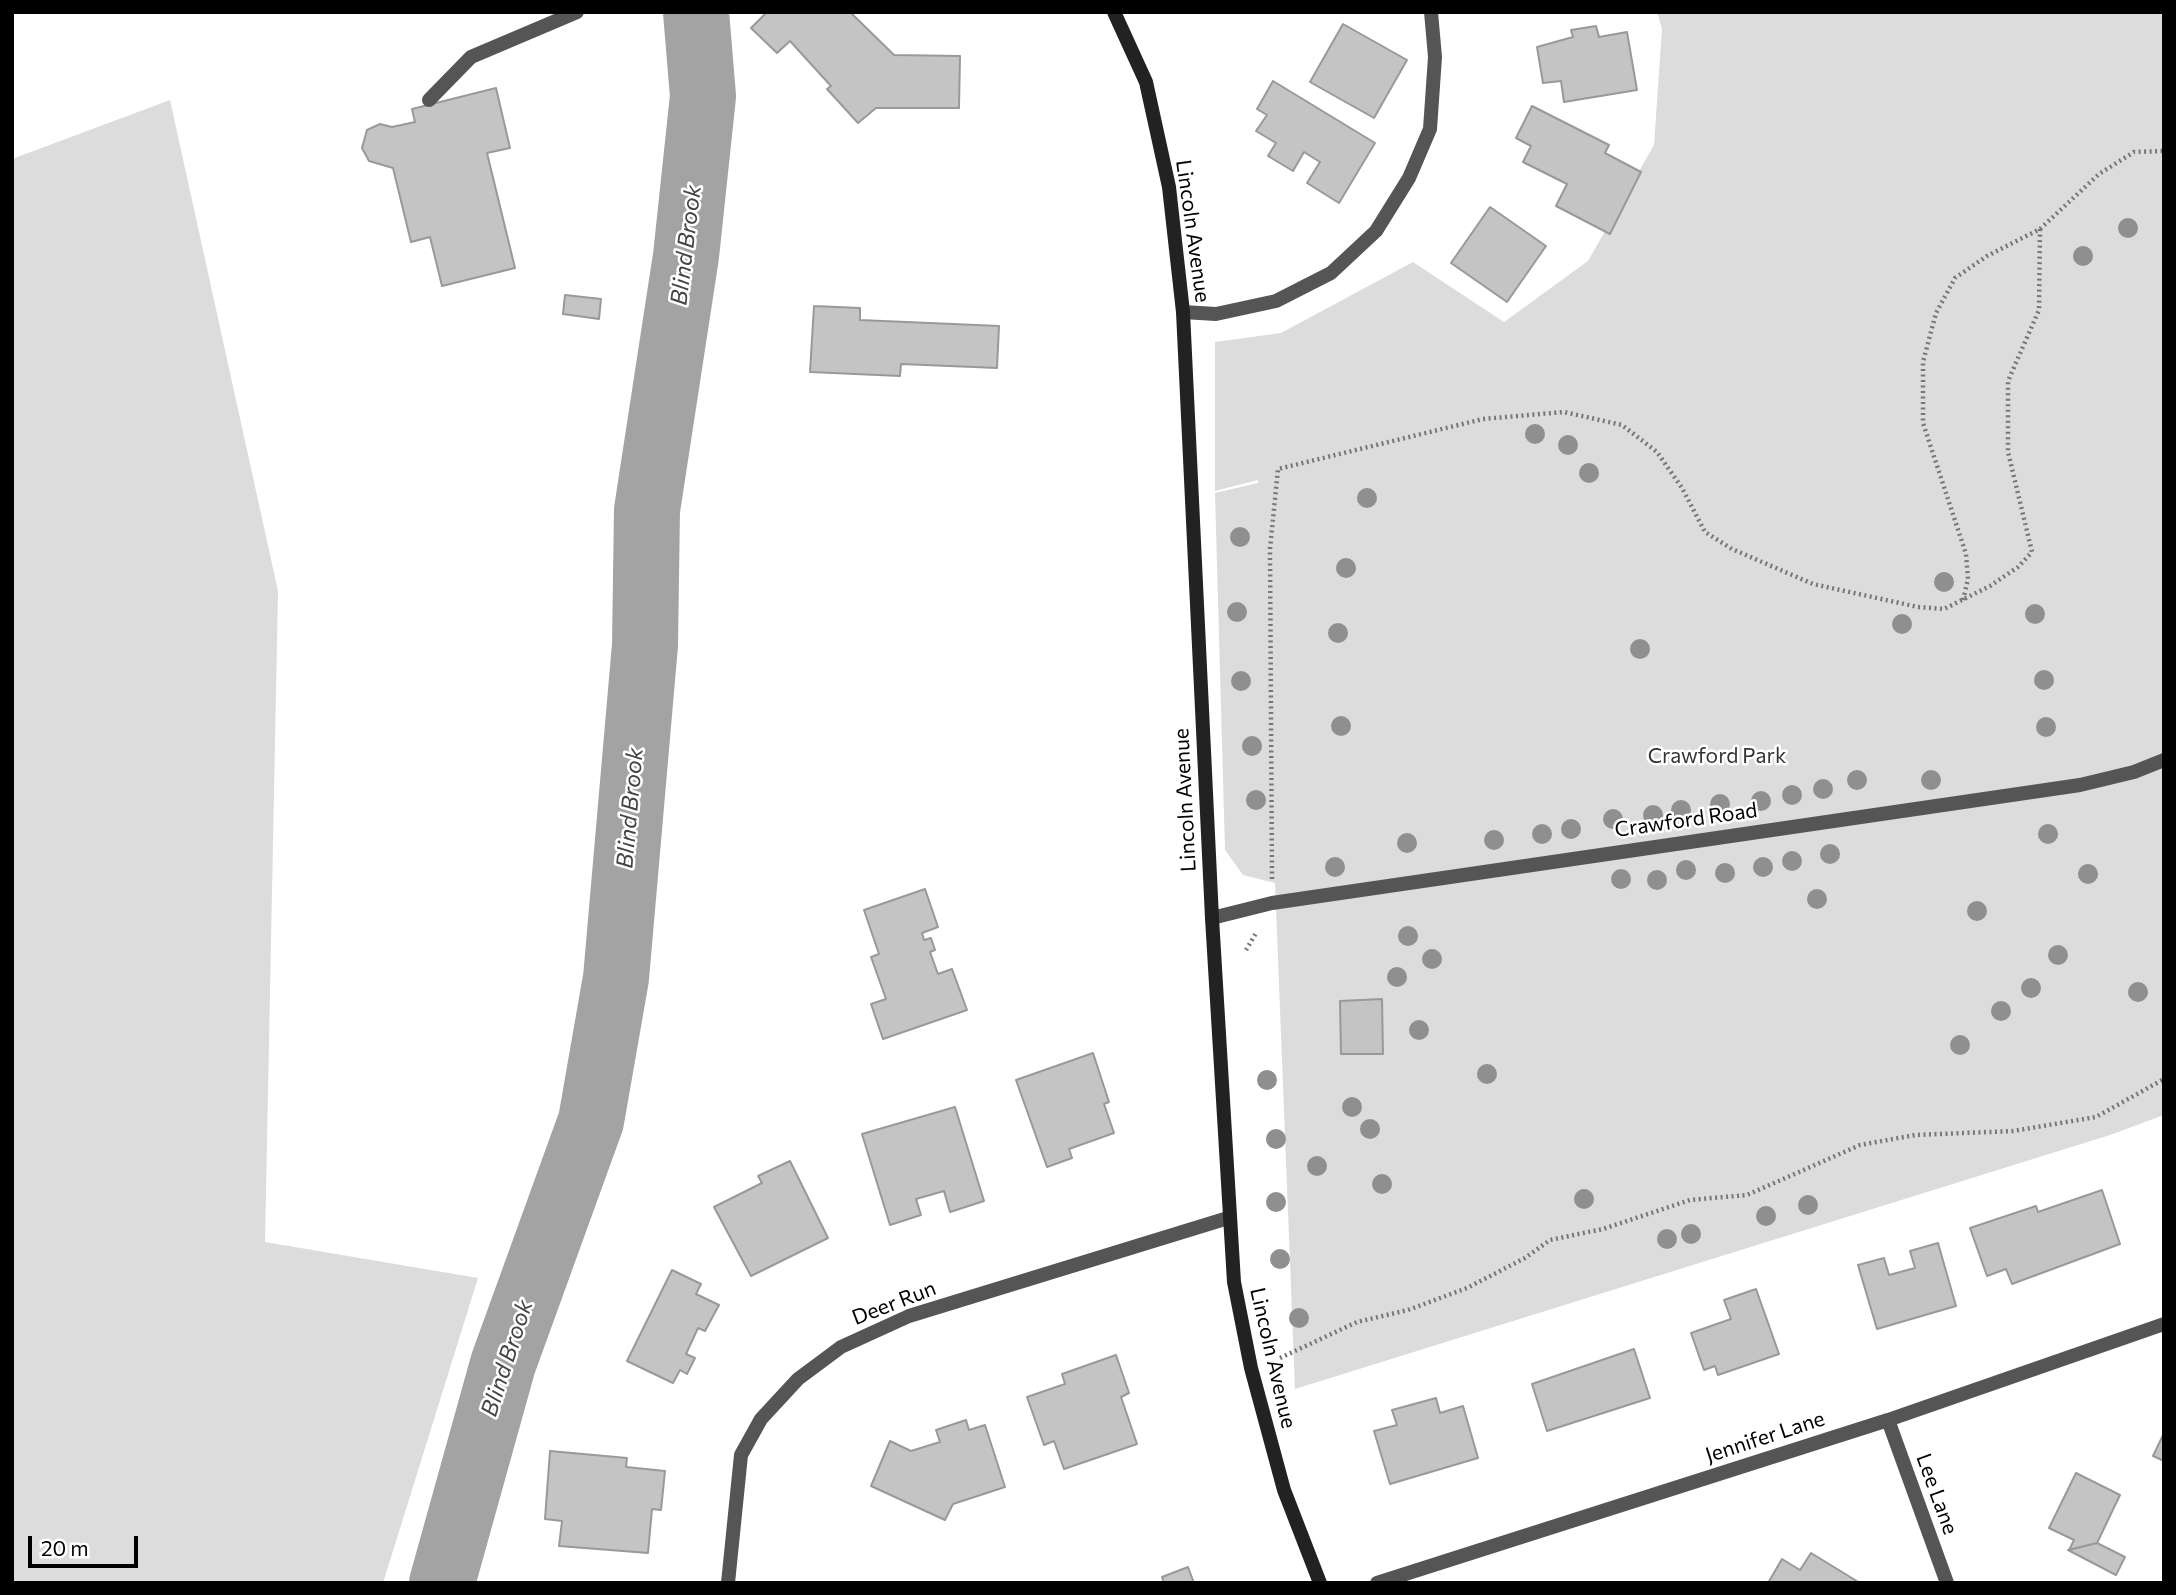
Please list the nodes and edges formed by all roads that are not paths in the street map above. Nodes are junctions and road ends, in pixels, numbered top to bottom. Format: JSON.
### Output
{"nodes":[{"id":1,"x":578,"y":12,"type":"edge"},
{"id":2,"x":1114,"y":12,"type":"edge"},
{"id":3,"x":1431,"y":12,"type":"edge"},
{"id":4,"x":429,"y":100,"type":"dead end"},
{"id":5,"x":1183,"y":312,"type":"junction"},
{"id":6,"x":2164,"y":760,"type":"edge"},
{"id":7,"x":1212,"y":918,"type":"junction"},
{"id":8,"x":1228,"y":1218,"type":"junction"},
{"id":9,"x":2164,"y":1325,"type":"edge"},
{"id":10,"x":1888,"y":1420,"type":"junction"},
{"id":11,"x":728,"y":1583,"type":"edge"},
{"id":12,"x":1320,"y":1583,"type":"edge"},
{"id":13,"x":1377,"y":1583,"type":"edge"},
{"id":14,"x":1947,"y":1583,"type":"edge"}],
"edges":[{"from":1,"to":4,"type":"street"},
{"from":2,"to":5,"type":"street","name":"Lincoln Avenue"},
{"from":3,"to":5,"type":"street"},
{"from":5,"to":7,"type":"street","name":"Lincoln Avenue"},
{"from":6,"to":7,"type":"street","name":"Crawford Road"},
{"from":7,"to":8,"type":"street","name":"Lincoln Avenue"},
{"from":8,"to":11,"type":"street","name":"Deer Run"},
{"from":8,"to":12,"type":"street","name":"Lincoln Avenue"},
{"from":9,"to":10,"type":"street","name":"Jennifer Lane"},
{"from":10,"to":13,"type":"street","name":"Jennifer Lane"},
{"from":10,"to":14,"type":"street","name":"Lee Lane"}]}
